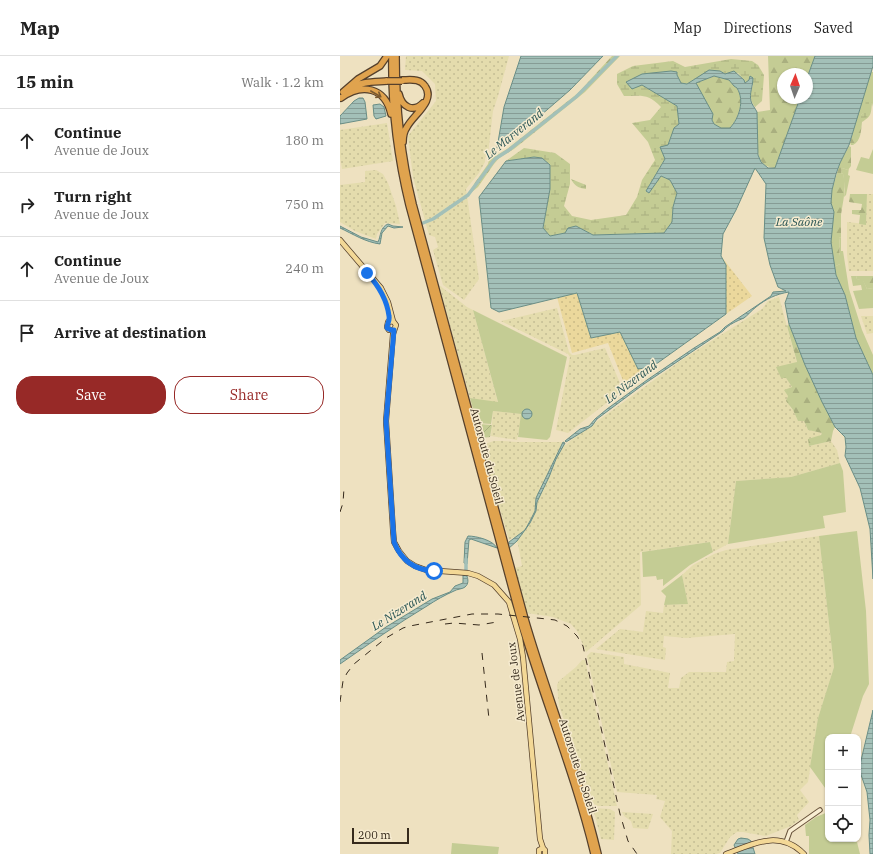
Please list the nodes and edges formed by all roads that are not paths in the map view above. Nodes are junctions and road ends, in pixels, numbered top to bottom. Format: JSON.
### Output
{"nodes":[{"id":1,"x":387,"y":56,"type":"edge"},
{"id":2,"x":392,"y":56,"type":"edge"},
{"id":3,"x":396,"y":56,"type":"edge"},
{"id":4,"x":400,"y":80,"type":"junction"},
{"id":5,"x":341,"y":96,"type":"edge"},
{"id":6,"x":396,"y":139,"type":"junction"},
{"id":7,"x":405,"y":168,"type":"junction"},
{"id":8,"x":340,"y":240,"type":"edge"},
{"id":9,"x":391,"y":322,"type":"junction"},
{"id":10,"x":392,"y":330,"type":"junction"},
{"id":11,"x":820,"y":810,"type":"dead end"},
{"id":12,"x":787,"y":843,"type":"junction"},
{"id":13,"x":541,"y":850,"type":"edge"},
{"id":14,"x":545,"y":854,"type":"edge"},
{"id":15,"x":594,"y":854,"type":"edge"},
{"id":16,"x":598,"y":854,"type":"edge"},
{"id":17,"x":726,"y":854,"type":"edge"},
{"id":18,"x":800,"y":854,"type":"edge"},
{"id":19,"x":804,"y":854,"type":"edge"}],
"edges":[{"from":1,"to":5,"type":"highway"},
{"from":2,"to":6,"type":"highway","name":"Autoroute du Soleil"},
{"from":3,"to":4,"type":"highway","name":"Autoroute du Soleil"},
{"from":4,"to":4,"type":"highway"},
{"from":4,"to":5,"type":"highway","bridge":true},
{"from":4,"to":7,"type":"highway","name":"Autoroute du Soleil"},
{"from":4,"to":7,"type":"highway"},
{"from":5,"to":6,"type":"highway","one_way":true},
{"from":6,"to":15,"type":"highway","name":"Autoroute du Soleil"},
{"from":7,"to":16,"type":"highway","name":"Autoroute du Soleil"},
{"from":8,"to":9,"type":"main road"},
{"from":9,"to":10,"type":"main road"},
{"from":9,"to":10,"type":"main road"},
{"from":10,"to":13,"type":"main road","name":"Avenue de Joux"},
{"from":11,"to":12,"type":"street"},
{"from":12,"to":17,"type":"main road"},
{"from":12,"to":18,"type":"main road"},
{"from":12,"to":19,"type":"main road"},
{"from":13,"to":14,"type":"main road","name":"Avenue de Joux"}]}
